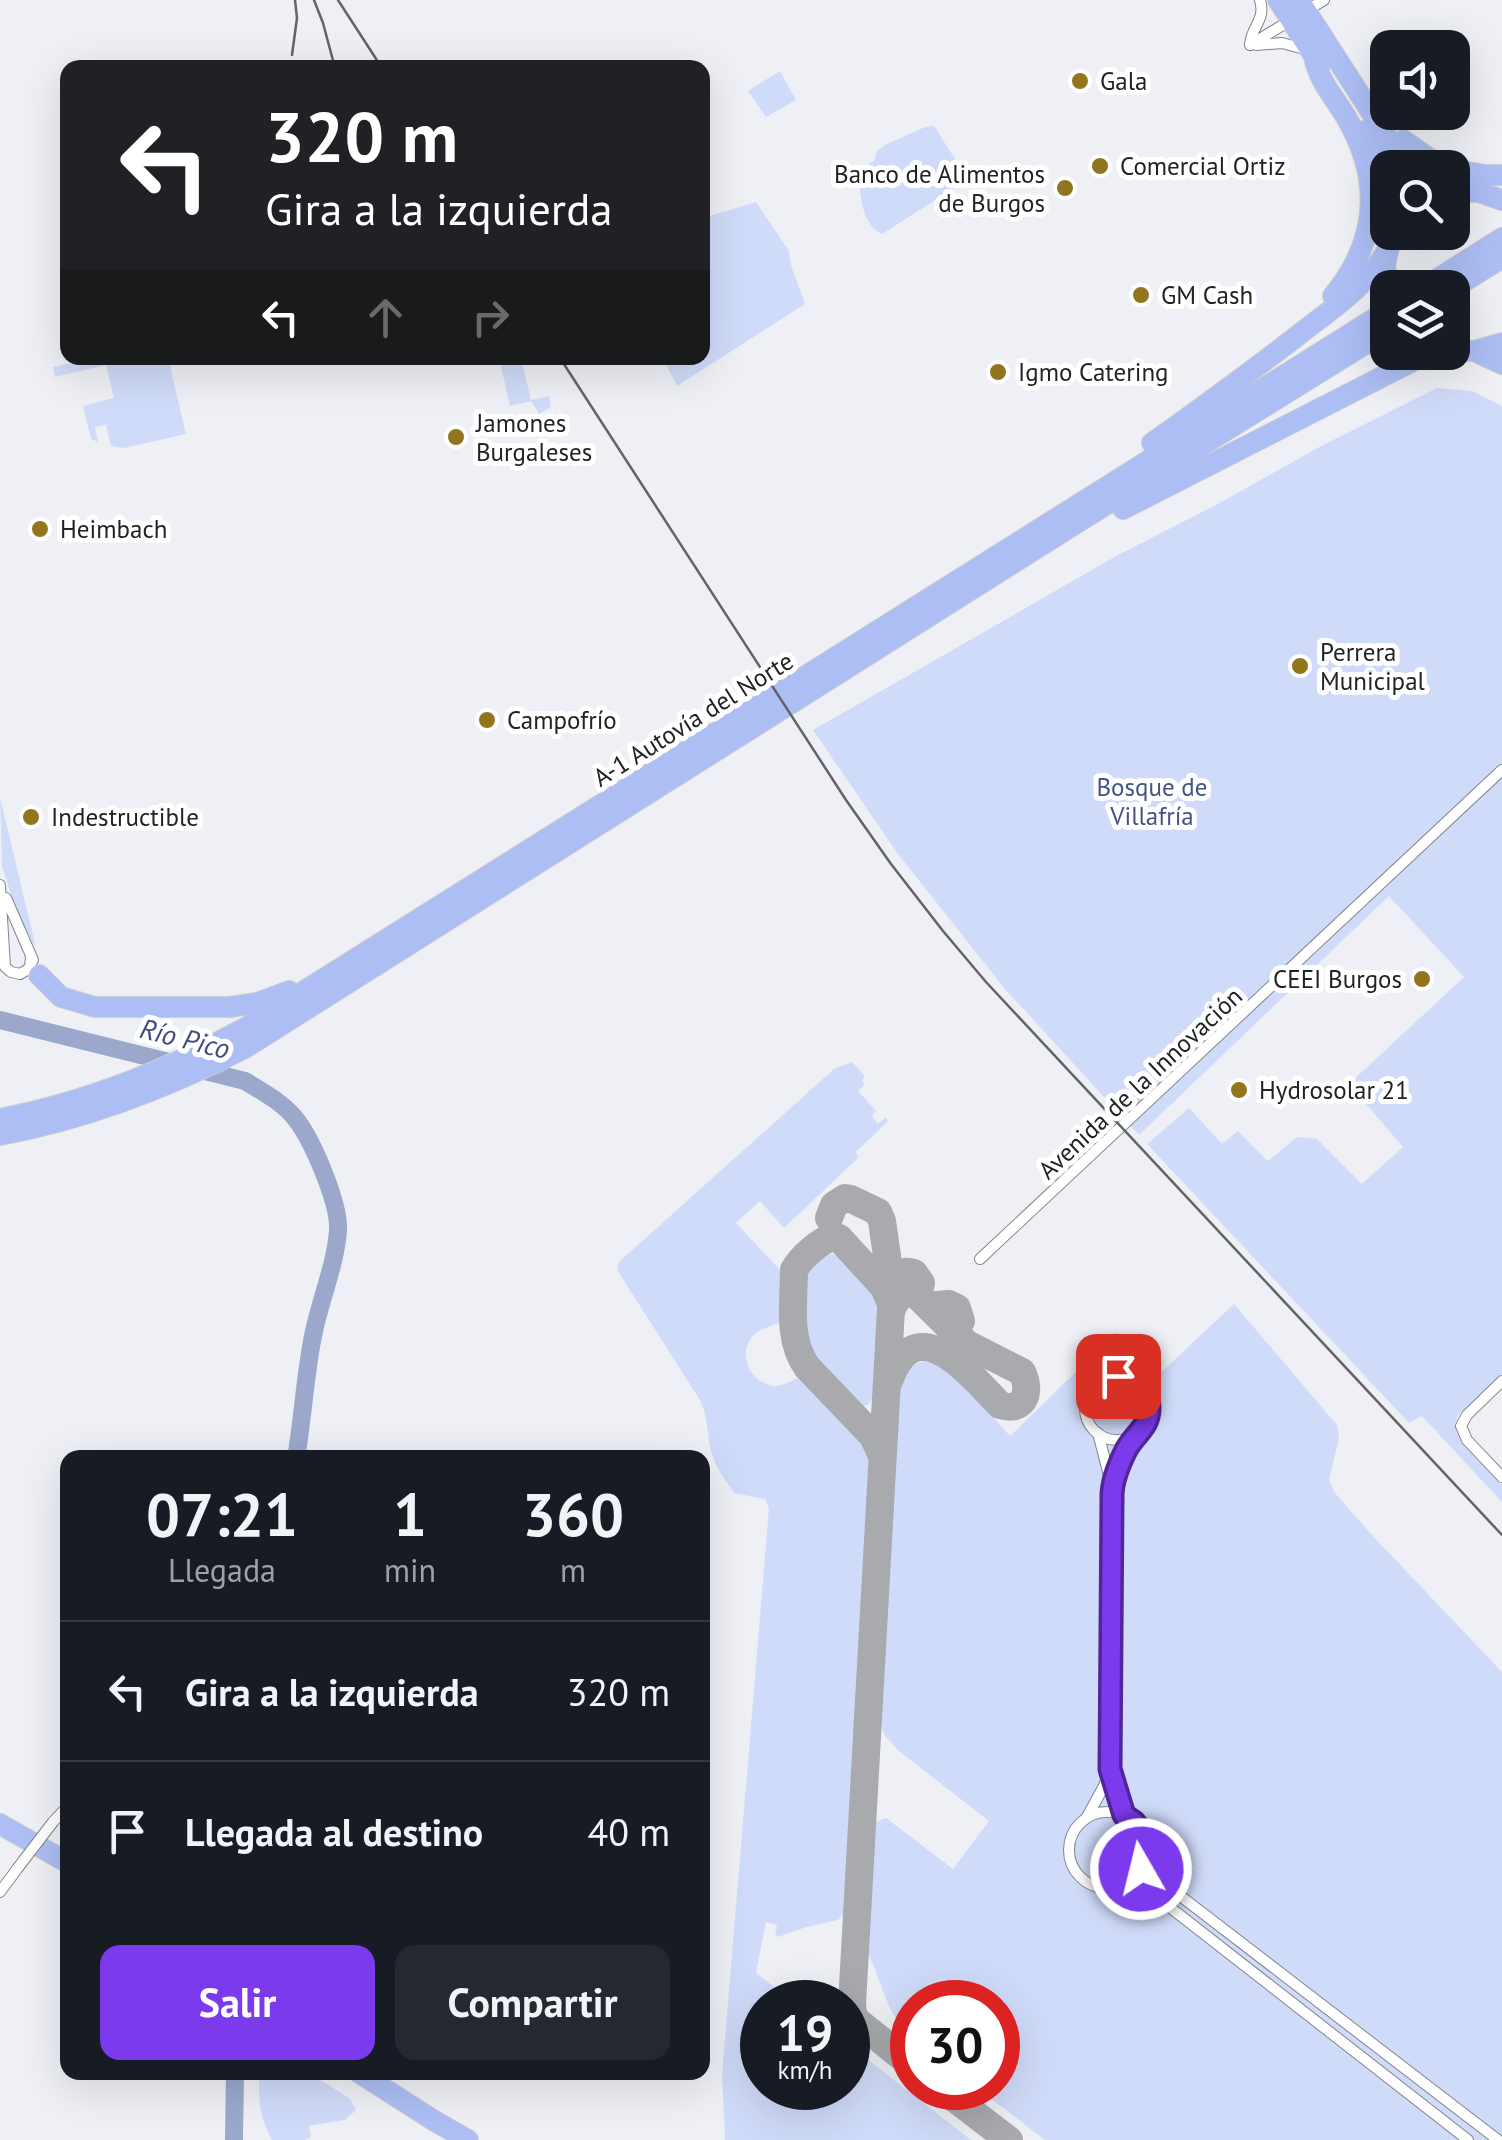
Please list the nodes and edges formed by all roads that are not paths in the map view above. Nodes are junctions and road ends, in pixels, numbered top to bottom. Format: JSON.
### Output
{"nodes":[{"id":1,"x":1260,"y":0,"type":"edge"},
{"id":2,"x":1278,"y":0,"type":"edge"},
{"id":3,"x":1302,"y":6,"type":"edge"},
{"id":4,"x":1250,"y":45,"type":"junction"},
{"id":5,"x":1313,"y":54,"type":"junction"},
{"id":6,"x":1363,"y":97,"type":"junction"},
{"id":7,"x":1376,"y":150,"type":"edge"},
{"id":8,"x":1397,"y":150,"type":"edge"},
{"id":9,"x":1414,"y":150,"type":"edge"},
{"id":10,"x":1470,"y":172,"type":"edge"},
{"id":11,"x":1502,"y":175,"type":"edge"},
{"id":12,"x":1502,"y":238,"type":"edge"},
{"id":13,"x":1386,"y":250,"type":"edge"},
{"id":14,"x":1502,"y":258,"type":"edge"},
{"id":15,"x":1502,"y":266,"type":"edge"},
{"id":16,"x":1452,"y":270,"type":"edge"},
{"id":17,"x":1470,"y":279,"type":"edge"},
{"id":18,"x":1470,"y":282,"type":"edge"},
{"id":19,"x":1370,"y":321,"type":"edge"},
{"id":20,"x":1370,"y":341,"type":"edge"},
{"id":21,"x":1502,"y":342,"type":"edge"},
{"id":22,"x":1470,"y":349,"type":"edge"},
{"id":23,"x":1470,"y":355,"type":"edge"},
{"id":24,"x":1502,"y":364,"type":"edge"},
{"id":25,"x":1398,"y":370,"type":"edge"},
{"id":26,"x":1229,"y":389,"type":"junction"},
{"id":27,"x":938,"y":594,"type":"junction"},
{"id":28,"x":963,"y":595,"type":"junction"},
{"id":29,"x":1502,"y":770,"type":"edge"},
{"id":30,"x":494,"y":873,"type":"junction"},
{"id":31,"x":0,"y":884,"type":"edge"},
{"id":32,"x":35,"y":966,"type":"junction"},
{"id":33,"x":0,"y":1119,"type":"edge"},
{"id":34,"x":0,"y":1135,"type":"edge"},
{"id":35,"x":980,"y":1260,"type":"dead end"},
{"id":36,"x":1502,"y":1381,"type":"edge"},
{"id":37,"x":1098,"y":1433,"type":"junction"},
{"id":38,"x":1134,"y":1435,"type":"junction"},
{"id":39,"x":1502,"y":1477,"type":"edge"},
{"id":40,"x":1112,"y":1487,"type":"junction"},
{"id":41,"x":1110,"y":1769,"type":"junction"},
{"id":42,"x":60,"y":1815,"type":"edge"},
{"id":43,"x":1124,"y":1815,"type":"junction"},
{"id":44,"x":1087,"y":1817,"type":"junction"},
{"id":45,"x":0,"y":1824,"type":"edge"},
{"id":46,"x":1145,"y":1857,"type":"junction"},
{"id":47,"x":60,"y":1858,"type":"edge"},
{"id":48,"x":1121,"y":1886,"type":"junction"},
{"id":49,"x":0,"y":1892,"type":"edge"},
{"id":50,"x":371,"y":2080,"type":"edge"},
{"id":51,"x":468,"y":2140,"type":"edge"},
{"id":52,"x":1468,"y":2140,"type":"edge"},
{"id":53,"x":1498,"y":2140,"type":"edge"}],
"edges":[{"from":1,"to":4,"type":"street"},
{"from":2,"to":3,"type":"highway"},
{"from":3,"to":4,"type":"street"},
{"from":3,"to":5,"type":"highway"},
{"from":3,"to":6,"type":"highway"},
{"from":4,"to":5,"type":"street"},
{"from":5,"to":7,"type":"highway"},
{"from":5,"to":26,"type":"highway"},
{"from":6,"to":8,"type":"highway"},
{"from":6,"to":9,"type":"highway"},
{"from":10,"to":11,"type":"highway"},
{"from":12,"to":16,"type":"highway"},
{"from":13,"to":26,"type":"highway"},
{"from":14,"to":17,"type":"highway"},
{"from":15,"to":18,"type":"highway"},
{"from":19,"to":27,"type":"highway","name":"A-1 Autovía del Norte"},
{"from":20,"to":28,"type":"highway","name":"A-1 Autovía del Norte"},
{"from":21,"to":22,"type":"highway"},
{"from":23,"to":24,"type":"highway"},
{"from":25,"to":28,"type":"highway"},
{"from":26,"to":27,"type":"highway"},
{"from":27,"to":30,"type":"highway","name":"A-1 Autovía del Norte"},
{"from":28,"to":34,"type":"highway","name":"A-1 Autovía del Norte"},
{"from":29,"to":35,"type":"street","name":"Avenida de la Innovación"},
{"from":30,"to":32,"type":"highway"},
{"from":30,"to":33,"type":"highway","name":"A-1 Autovía del Norte"},
{"from":31,"to":32,"type":"street"},
{"from":31,"to":32,"type":"street"},
{"from":36,"to":39,"type":"street"},
{"from":37,"to":38,"type":"street"},
{"from":37,"to":38,"type":"street"},
{"from":37,"to":40,"type":"street"},
{"from":38,"to":40,"type":"street"},
{"from":40,"to":41,"type":"street"},
{"from":41,"to":43,"type":"street"},
{"from":41,"to":44,"type":"street"},
{"from":42,"to":49,"type":"street","bridge":true},
{"from":43,"to":44,"type":"street"},
{"from":43,"to":46,"type":"street"},
{"from":44,"to":48,"type":"street"},
{"from":45,"to":47,"type":"highway"},
{"from":46,"to":48,"type":"street"},
{"from":46,"to":53,"type":"street"},
{"from":48,"to":52,"type":"street"},
{"from":50,"to":51,"type":"highway"}]}
